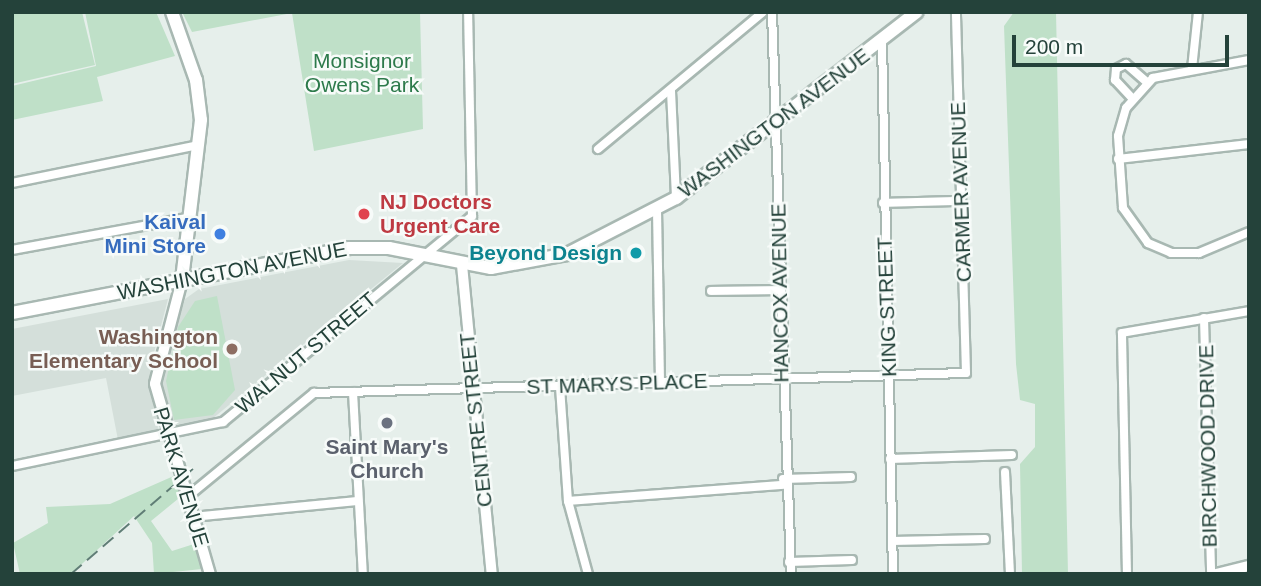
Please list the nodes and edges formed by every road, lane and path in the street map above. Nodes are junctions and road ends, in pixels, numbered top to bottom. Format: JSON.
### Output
{"nodes":[{"id":1,"x":172,"y":12,"type":"edge"},
{"id":2,"x":468,"y":12,"type":"edge"},
{"id":3,"x":763,"y":12,"type":"edge"},
{"id":4,"x":772,"y":12,"type":"edge"},
{"id":5,"x":917,"y":12,"type":"edge"},
{"id":6,"x":956,"y":12,"type":"edge"},
{"id":7,"x":1198,"y":12,"type":"edge"},
{"id":8,"x":882,"y":40,"type":"junction"},
{"id":9,"x":1249,"y":60,"type":"edge"},
{"id":10,"x":1192,"y":69,"type":"junction"},
{"id":11,"x":1147,"y":82,"type":"junction"},
{"id":12,"x":671,"y":91,"type":"junction"},
{"id":13,"x":1132,"y":98,"type":"junction"},
{"id":14,"x":776,"y":123,"type":"junction"},
{"id":15,"x":1249,"y":144,"type":"edge"},
{"id":16,"x":199,"y":145,"type":"junction"},
{"id":17,"x":598,"y":149,"type":"dead end"},
{"id":18,"x":1118,"y":159,"type":"junction"},
{"id":19,"x":12,"y":183,"type":"edge"},
{"id":20,"x":676,"y":198,"type":"junction"},
{"id":21,"x":961,"y":201,"type":"junction"},
{"id":22,"x":883,"y":202,"type":"junction"},
{"id":23,"x":657,"y":210,"type":"junction"},
{"id":24,"x":194,"y":216,"type":"junction"},
{"id":25,"x":1249,"y":232,"type":"edge"},
{"id":26,"x":12,"y":250,"type":"edge"},
{"id":27,"x":426,"y":255,"type":"junction"},
{"id":28,"x":461,"y":265,"type":"junction"},
{"id":29,"x":182,"y":280,"type":"junction"},
{"id":30,"x":780,"y":290,"type":"junction"},
{"id":31,"x":711,"y":291,"type":"dead end"},
{"id":32,"x":1249,"y":311,"type":"edge"},
{"id":33,"x":12,"y":313,"type":"edge"},
{"id":34,"x":1204,"y":318,"type":"junction"},
{"id":35,"x":966,"y":373,"type":"joint"},
{"id":36,"x":889,"y":377,"type":"junction"},
{"id":37,"x":782,"y":379,"type":"junction"},
{"id":38,"x":660,"y":383,"type":"junction"},
{"id":39,"x":560,"y":387,"type":"junction"},
{"id":40,"x":473,"y":389,"type":"junction"},
{"id":41,"x":353,"y":392,"type":"junction"},
{"id":42,"x":166,"y":435,"type":"junction"},
{"id":43,"x":1012,"y":455,"type":"dead end"},
{"id":44,"x":890,"y":458,"type":"junction"},
{"id":45,"x":12,"y":466,"type":"edge"},
{"id":46,"x":1004,"y":472,"type":"dead end"},
{"id":47,"x":851,"y":477,"type":"dead end"},
{"id":48,"x":783,"y":482,"type":"junction"},
{"id":49,"x":186,"y":498,"type":"junction"},
{"id":50,"x":357,"y":500,"type":"junction"},
{"id":51,"x":568,"y":501,"type":"junction"},
{"id":52,"x":192,"y":517,"type":"junction"},
{"id":53,"x":985,"y":539,"type":"dead end"},
{"id":54,"x":892,"y":541,"type":"junction"},
{"id":55,"x":852,"y":560,"type":"dead end"},
{"id":56,"x":789,"y":562,"type":"junction"},
{"id":57,"x":1249,"y":566,"type":"edge"},
{"id":58,"x":210,"y":574,"type":"edge"},
{"id":59,"x":363,"y":574,"type":"edge"},
{"id":60,"x":492,"y":574,"type":"edge"},
{"id":61,"x":588,"y":574,"type":"edge"},
{"id":62,"x":791,"y":574,"type":"edge"},
{"id":63,"x":893,"y":574,"type":"edge"},
{"id":64,"x":1010,"y":574,"type":"edge"},
{"id":65,"x":1127,"y":574,"type":"edge"},
{"id":66,"x":1214,"y":574,"type":"edge"}],
"edges":[{"from":1,"to":16,"type":"main road","name":"PARK AVENUE"},
{"from":2,"to":27,"type":"street","name":"WALNUT STREET"},
{"from":3,"to":12,"type":"street"},
{"from":4,"to":14,"type":"street","name":"HANCOX AVENUE"},
{"from":5,"to":8,"type":"main road","name":"WASHINGTON AVENUE"},
{"from":6,"to":21,"type":"street","name":"CARMER AVENUE"},
{"from":7,"to":10,"type":"street"},
{"from":8,"to":14,"type":"main road","name":"WASHINGTON AVENUE"},
{"from":8,"to":22,"type":"street","name":"KING STREET"},
{"from":9,"to":10,"type":"street"},
{"from":10,"to":11,"type":"street"},
{"from":11,"to":13,"type":"street"},
{"from":11,"to":13,"type":"street"},
{"from":12,"to":17,"type":"street"},
{"from":12,"to":20,"type":"street"},
{"from":13,"to":18,"type":"street"},
{"from":14,"to":20,"type":"main road","name":"WASHINGTON AVENUE"},
{"from":14,"to":30,"type":"street","name":"HANCOX AVENUE"},
{"from":15,"to":18,"type":"street"},
{"from":16,"to":19,"type":"street"},
{"from":16,"to":24,"type":"main road","name":"PARK AVENUE"},
{"from":18,"to":25,"type":"street"},
{"from":20,"to":23,"type":"main road","name":"WASHINGTON AVENUE"},
{"from":21,"to":22,"type":"street"},
{"from":21,"to":35,"type":"street","name":"CARMER AVENUE"},
{"from":22,"to":36,"type":"street","name":"KING STREET"},
{"from":23,"to":28,"type":"main road","name":"WASHINGTON AVENUE"},
{"from":23,"to":38,"type":"street"},
{"from":24,"to":26,"type":"street"},
{"from":24,"to":29,"type":"main road","name":"PARK AVENUE"},
{"from":27,"to":28,"type":"main road","name":"WASHINGTON AVENUE"},
{"from":27,"to":29,"type":"main road","name":"WASHINGTON AVENUE"},
{"from":27,"to":42,"type":"street","name":"WALNUT STREET"},
{"from":28,"to":40,"type":"street","name":"CENTRE STREET"},
{"from":29,"to":33,"type":"main road","name":"WASHINGTON AVENUE"},
{"from":29,"to":42,"type":"street","name":"PARK AVENUE"},
{"from":30,"to":31,"type":"street"},
{"from":30,"to":37,"type":"street","name":"HANCOX AVENUE"},
{"from":32,"to":34,"type":"street"},
{"from":34,"to":65,"type":"street"},
{"from":34,"to":66,"type":"street","name":"BIRCHWOOD DRIVE"},
{"from":35,"to":36,"type":"street","name":"ST MARYS PLACE"},
{"from":36,"to":37,"type":"street","name":"ST MARYS PLACE"},
{"from":36,"to":44,"type":"street","name":"KING STREET"},
{"from":37,"to":38,"type":"street","name":"ST MARYS PLACE"},
{"from":37,"to":48,"type":"street","name":"HANCOX AVENUE"},
{"from":38,"to":39,"type":"street","name":"ST MARYS PLACE"},
{"from":39,"to":40,"type":"street","name":"ST MARYS PLACE"},
{"from":39,"to":51,"type":"street"},
{"from":40,"to":41,"type":"street","name":"ST MARYS PLACE"},
{"from":40,"to":60,"type":"street","name":"CENTRE STREET"},
{"from":41,"to":49,"type":"street","name":"ST MARYS PLACE"},
{"from":41,"to":50,"type":"street"},
{"from":42,"to":45,"type":"street","name":"WALNUT STREET"},
{"from":42,"to":49,"type":"street","name":"PARK AVENUE"},
{"from":43,"to":44,"type":"street"},
{"from":44,"to":54,"type":"street","name":"KING STREET"},
{"from":46,"to":64,"type":"street"},
{"from":47,"to":48,"type":"street"},
{"from":48,"to":51,"type":"street"},
{"from":48,"to":56,"type":"street","name":"HANCOX AVENUE"},
{"from":49,"to":52,"type":"street","name":"PARK AVENUE"},
{"from":50,"to":52,"type":"street"},
{"from":50,"to":59,"type":"street"},
{"from":51,"to":61,"type":"street"},
{"from":52,"to":58,"type":"street","name":"PARK AVENUE"},
{"from":53,"to":54,"type":"street"},
{"from":54,"to":63,"type":"street","name":"KING STREET"},
{"from":55,"to":56,"type":"street"},
{"from":56,"to":62,"type":"street","name":"HANCOX AVENUE"},
{"from":57,"to":66,"type":"street"}]}
